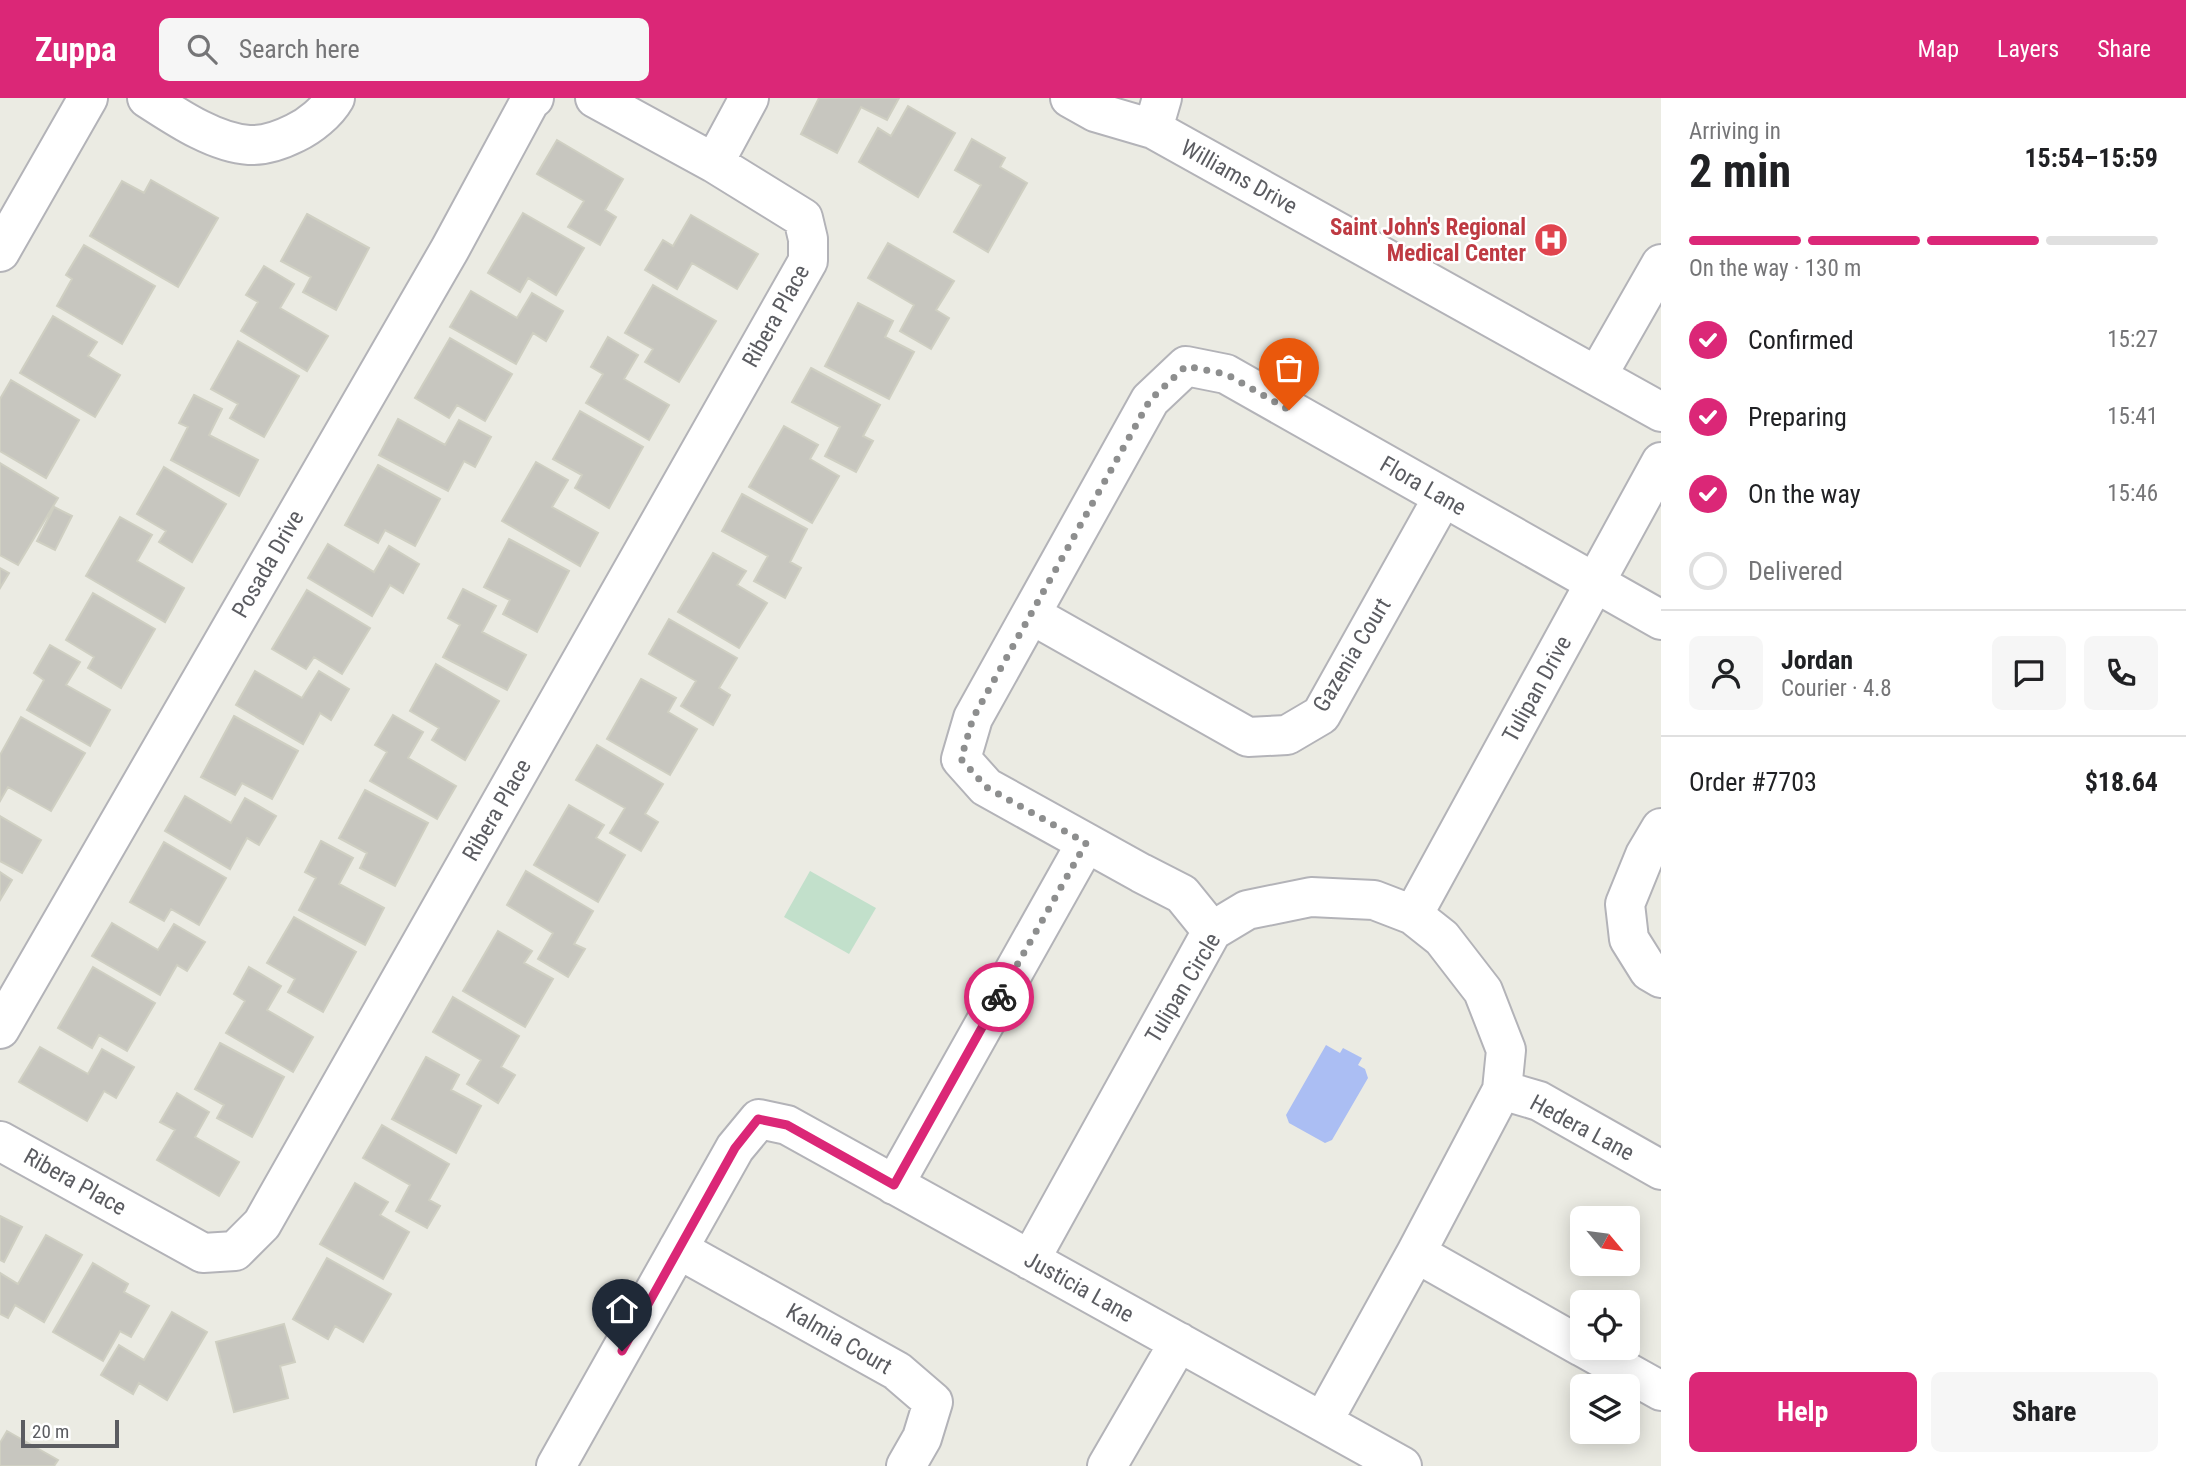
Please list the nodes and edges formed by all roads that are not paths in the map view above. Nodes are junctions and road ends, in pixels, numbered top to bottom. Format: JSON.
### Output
{"nodes":[{"id":1,"x":88,"y":98,"type":"edge"},
{"id":2,"x":147,"y":98,"type":"edge"},
{"id":3,"x":335,"y":98,"type":"edge"},
{"id":4,"x":534,"y":98,"type":"edge"},
{"id":5,"x":595,"y":98,"type":"edge"},
{"id":6,"x":749,"y":98,"type":"edge"},
{"id":7,"x":1070,"y":98,"type":"edge"},
{"id":8,"x":1158,"y":114,"type":"edge"},
{"id":9,"x":714,"y":163,"type":"junction"},
{"id":10,"x":0,"y":252,"type":"edge"},
{"id":11,"x":1661,"y":264,"type":"edge"},
{"id":12,"x":1597,"y":376,"type":"junction"},
{"id":13,"x":1661,"y":412,"type":"edge"},
{"id":14,"x":1661,"y":462,"type":"edge"},
{"id":15,"x":1443,"y":497,"type":"junction"},
{"id":16,"x":1595,"y":583,"type":"junction"},
{"id":17,"x":1032,"y":615,"type":"junction"},
{"id":18,"x":1661,"y":621,"type":"edge"},
{"id":19,"x":1661,"y":828,"type":"edge"},
{"id":20,"x":1086,"y":843,"type":"junction"},
{"id":21,"x":1413,"y":915,"type":"junction"},
{"id":22,"x":1212,"y":931,"type":"junction"},
{"id":23,"x":1661,"y":978,"type":"edge"},
{"id":24,"x":0,"y":1030,"type":"edge"},
{"id":25,"x":1502,"y":1090,"type":"junction"},
{"id":26,"x":0,"y":1141,"type":"edge"},
{"id":27,"x":1661,"y":1170,"type":"edge"},
{"id":28,"x":894,"y":1185,"type":"junction"},
{"id":29,"x":678,"y":1249,"type":"junction"},
{"id":30,"x":1416,"y":1253,"type":"junction"},
{"id":31,"x":1030,"y":1259,"type":"junction"},
{"id":32,"x":1570,"y":1340,"type":"edge"},
{"id":33,"x":1179,"y":1342,"type":"junction"},
{"id":34,"x":1606,"y":1360,"type":"edge"},
{"id":35,"x":1661,"y":1391,"type":"edge"},
{"id":36,"x":1323,"y":1421,"type":"junction"},
{"id":37,"x":556,"y":1466,"type":"edge"},
{"id":38,"x":906,"y":1466,"type":"edge"},
{"id":39,"x":1107,"y":1466,"type":"edge"},
{"id":40,"x":1402,"y":1466,"type":"edge"}],
"edges":[{"from":1,"to":10,"type":"street"},
{"from":2,"to":3,"type":"street"},
{"from":4,"to":24,"type":"street","name":"Posada Drive"},
{"from":5,"to":9,"type":"street"},
{"from":6,"to":9,"type":"street"},
{"from":7,"to":8,"type":"street","name":"Williams Drive"},
{"from":8,"to":12,"type":"street","name":"Williams Drive"},
{"from":9,"to":26,"type":"street","name":"Ribera Place"},
{"from":11,"to":12,"type":"street"},
{"from":12,"to":13,"type":"street","name":"Williams Drive"},
{"from":14,"to":16,"type":"street","name":"Tulipan Drive"},
{"from":15,"to":16,"type":"street","name":"Flora Lane"},
{"from":15,"to":17,"type":"street","name":"Gazenia Court"},
{"from":15,"to":17,"type":"street","name":"Flora Lane"},
{"from":16,"to":18,"type":"street","name":"Flora Lane"},
{"from":16,"to":21,"type":"street","name":"Tulipan Drive"},
{"from":17,"to":20,"type":"street"},
{"from":19,"to":23,"type":"street"},
{"from":20,"to":22,"type":"street"},
{"from":20,"to":28,"type":"street"},
{"from":21,"to":22,"type":"street","name":"Tulipan Circle"},
{"from":21,"to":25,"type":"street","name":"Tulipan Circle"},
{"from":22,"to":31,"type":"street","name":"Tulipan Circle"},
{"from":25,"to":27,"type":"street","name":"Hedera Lane"},
{"from":25,"to":30,"type":"street","name":"Tulipan Circle"},
{"from":28,"to":29,"type":"street","name":"Justicia Lane"},
{"from":28,"to":31,"type":"street","name":"Justicia Lane"},
{"from":29,"to":37,"type":"street"},
{"from":29,"to":38,"type":"street","name":"Kalmia Court"},
{"from":30,"to":32,"type":"street"},
{"from":30,"to":36,"type":"street","name":"Tulipan Circle"},
{"from":31,"to":33,"type":"street","name":"Justicia Lane"},
{"from":33,"to":36,"type":"street","name":"Justicia Lane"},
{"from":33,"to":39,"type":"street"},
{"from":34,"to":35,"type":"street"},
{"from":36,"to":40,"type":"street","name":"Justicia Lane"}]}
